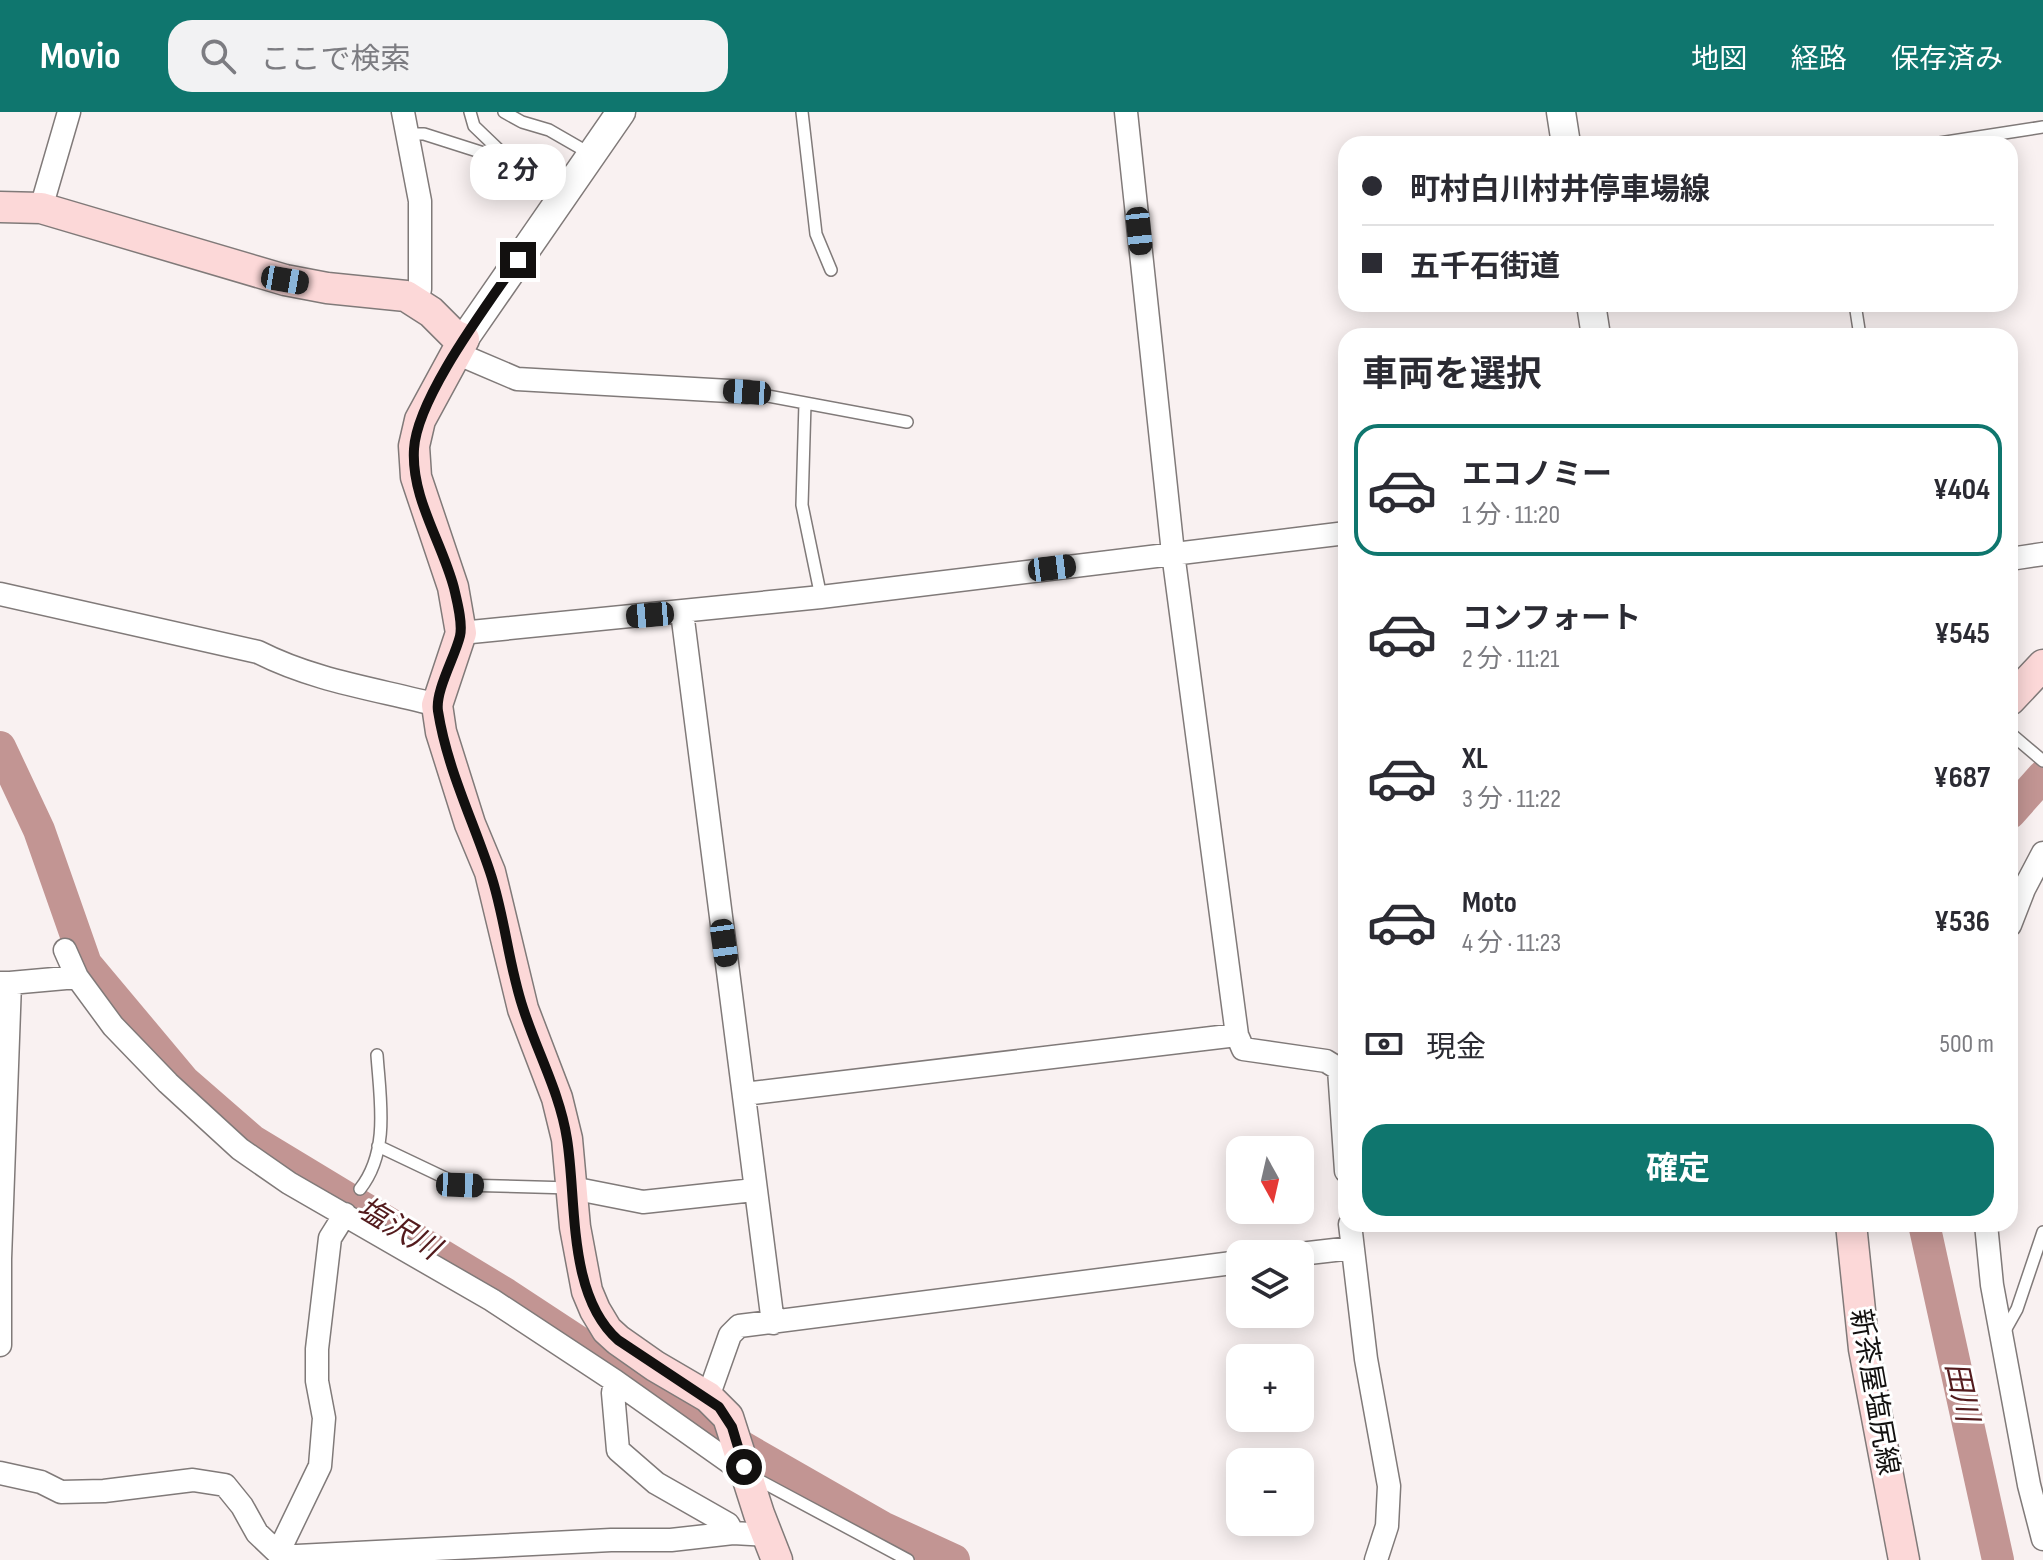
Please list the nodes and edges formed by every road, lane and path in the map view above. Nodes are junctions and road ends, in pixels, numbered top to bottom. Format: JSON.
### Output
{"nodes":[{"id":1,"x":69,"y":112,"type":"edge"},
{"id":2,"x":470,"y":112,"type":"edge"},
{"id":3,"x":504,"y":112,"type":"edge"},
{"id":4,"x":621,"y":112,"type":"edge"},
{"id":5,"x":802,"y":112,"type":"edge"},
{"id":6,"x":1126,"y":112,"type":"edge"},
{"id":7,"x":1561,"y":112,"type":"edge"},
{"id":8,"x":405,"y":123,"type":"edge"},
{"id":9,"x":2043,"y":127,"type":"edge"},
{"id":10,"x":1565,"y":136,"type":"edge"},
{"id":11,"x":1985,"y":136,"type":"edge"},
{"id":12,"x":590,"y":154,"type":"junction"},
{"id":13,"x":0,"y":207,"type":"edge"},
{"id":14,"x":41,"y":208,"type":"junction"},
{"id":15,"x":831,"y":270,"type":"dead end"},
{"id":16,"x":417,"y":302,"type":"junction"},
{"id":17,"x":460,"y":346,"type":"junction"},
{"id":18,"x":747,"y":392,"type":"joint"},
{"id":19,"x":805,"y":403,"type":"junction"},
{"id":20,"x":907,"y":422,"type":"dead end"},
{"id":21,"x":1338,"y":534,"type":"edge"},
{"id":22,"x":1173,"y":553,"type":"junction"},
{"id":23,"x":2043,"y":554,"type":"edge"},
{"id":24,"x":2018,"y":558,"type":"edge"},
{"id":25,"x":0,"y":594,"type":"edge"},
{"id":26,"x":821,"y":597,"type":"junction"},
{"id":27,"x":682,"y":612,"type":"junction"},
{"id":28,"x":461,"y":633,"type":"junction"},
{"id":29,"x":2043,"y":665,"type":"edge"},
{"id":30,"x":2018,"y":692,"type":"edge"},
{"id":31,"x":437,"y":705,"type":"junction"},
{"id":32,"x":2018,"y":740,"type":"edge"},
{"id":33,"x":2043,"y":761,"type":"edge"},
{"id":34,"x":2043,"y":853,"type":"edge"},
{"id":35,"x":2018,"y":904,"type":"edge"},
{"id":36,"x":65,"y":950,"type":"dead end"},
{"id":37,"x":77,"y":977,"type":"junction"},
{"id":38,"x":5,"y":983,"type":"edge"},
{"id":39,"x":1237,"y":1035,"type":"junction"},
{"id":40,"x":377,"y":1055,"type":"dead end"},
{"id":41,"x":1338,"y":1066,"type":"edge"},
{"id":42,"x":744,"y":1094,"type":"junction"},
{"id":43,"x":378,"y":1146,"type":"junction"},
{"id":44,"x":572,"y":1188,"type":"junction"},
{"id":45,"x":360,"y":1189,"type":"dead end"},
{"id":46,"x":754,"y":1190,"type":"junction"},
{"id":47,"x":345,"y":1214,"type":"junction"},
{"id":48,"x":1351,"y":1232,"type":"edge"},
{"id":49,"x":1852,"y":1232,"type":"edge"},
{"id":50,"x":1987,"y":1232,"type":"edge"},
{"id":51,"x":2043,"y":1232,"type":"edge"},
{"id":52,"x":1352,"y":1248,"type":"junction"},
{"id":53,"x":1314,"y":1252,"type":"edge"},
{"id":54,"x":1226,"y":1264,"type":"edge"},
{"id":55,"x":773,"y":1323,"type":"junction"},
{"id":56,"x":2003,"y":1335,"type":"junction"},
{"id":57,"x":0,"y":1345,"type":"edge"},
{"id":58,"x":615,"y":1381,"type":"junction"},
{"id":59,"x":708,"y":1397,"type":"junction"},
{"id":60,"x":745,"y":1470,"type":"junction"},
{"id":61,"x":0,"y":1473,"type":"edge"},
{"id":62,"x":733,"y":1533,"type":"junction"},
{"id":63,"x":2043,"y":1539,"type":"edge"},
{"id":64,"x":772,"y":1548,"type":"edge"},
{"id":65,"x":278,"y":1553,"type":"junction"},
{"id":66,"x":908,"y":1560,"type":"edge"},
{"id":67,"x":1376,"y":1560,"type":"edge"},
{"id":68,"x":1904,"y":1560,"type":"edge"}],
"edges":[{"from":1,"to":14,"type":"street"},
{"from":2,"to":8,"type":"lane"},
{"from":3,"to":12,"type":"lane"},
{"from":4,"to":12,"type":"street"},
{"from":5,"to":15,"type":"lane"},
{"from":6,"to":22,"type":"street"},
{"from":7,"to":10,"type":"street"},
{"from":8,"to":16,"type":"street"},
{"from":9,"to":11,"type":"lane"},
{"from":12,"to":17,"type":"street"},
{"from":13,"to":14,"type":"main road"},
{"from":14,"to":16,"type":"main road"},
{"from":16,"to":17,"type":"main road"},
{"from":17,"to":18,"type":"street"},
{"from":17,"to":28,"type":"main road"},
{"from":18,"to":19,"type":"lane"},
{"from":19,"to":20,"type":"lane"},
{"from":19,"to":26,"type":"lane"},
{"from":21,"to":22,"type":"street"},
{"from":22,"to":26,"type":"street"},
{"from":22,"to":39,"type":"street"},
{"from":23,"to":24,"type":"street"},
{"from":25,"to":31,"type":"street"},
{"from":26,"to":27,"type":"street"},
{"from":27,"to":28,"type":"street"},
{"from":27,"to":42,"type":"street"},
{"from":28,"to":31,"type":"main road"},
{"from":29,"to":30,"type":"main road"},
{"from":31,"to":44,"type":"main road"},
{"from":32,"to":33,"type":"lane"},
{"from":34,"to":35,"type":"street"},
{"from":36,"to":37,"type":"street"},
{"from":37,"to":38,"type":"street"},
{"from":37,"to":47,"type":"street"},
{"from":38,"to":57,"type":"street"},
{"from":39,"to":41,"type":"street"},
{"from":39,"to":42,"type":"street"},
{"from":40,"to":43,"type":"lane"},
{"from":42,"to":46,"type":"street"},
{"from":43,"to":44,"type":"lane"},
{"from":43,"to":45,"type":"lane"},
{"from":44,"to":46,"type":"street"},
{"from":44,"to":59,"type":"main road"},
{"from":46,"to":55,"type":"street"},
{"from":47,"to":58,"type":"street"},
{"from":47,"to":65,"type":"street"},
{"from":48,"to":52,"type":"street"},
{"from":49,"to":68,"type":"main road","name":"新茶屋塩尻線"},
{"from":50,"to":56,"type":"street"},
{"from":51,"to":56,"type":"lane"},
{"from":52,"to":53,"type":"street"},
{"from":52,"to":67,"type":"street"},
{"from":54,"to":55,"type":"street"},
{"from":55,"to":59,"type":"street"},
{"from":56,"to":63,"type":"street"},
{"from":58,"to":60,"type":"street"},
{"from":58,"to":62,"type":"street"},
{"from":59,"to":60,"type":"main road"},
{"from":60,"to":64,"type":"main road"},
{"from":60,"to":66,"type":"lane"},
{"from":61,"to":65,"type":"street"},
{"from":62,"to":64,"type":"street"},
{"from":62,"to":65,"type":"street"}]}
